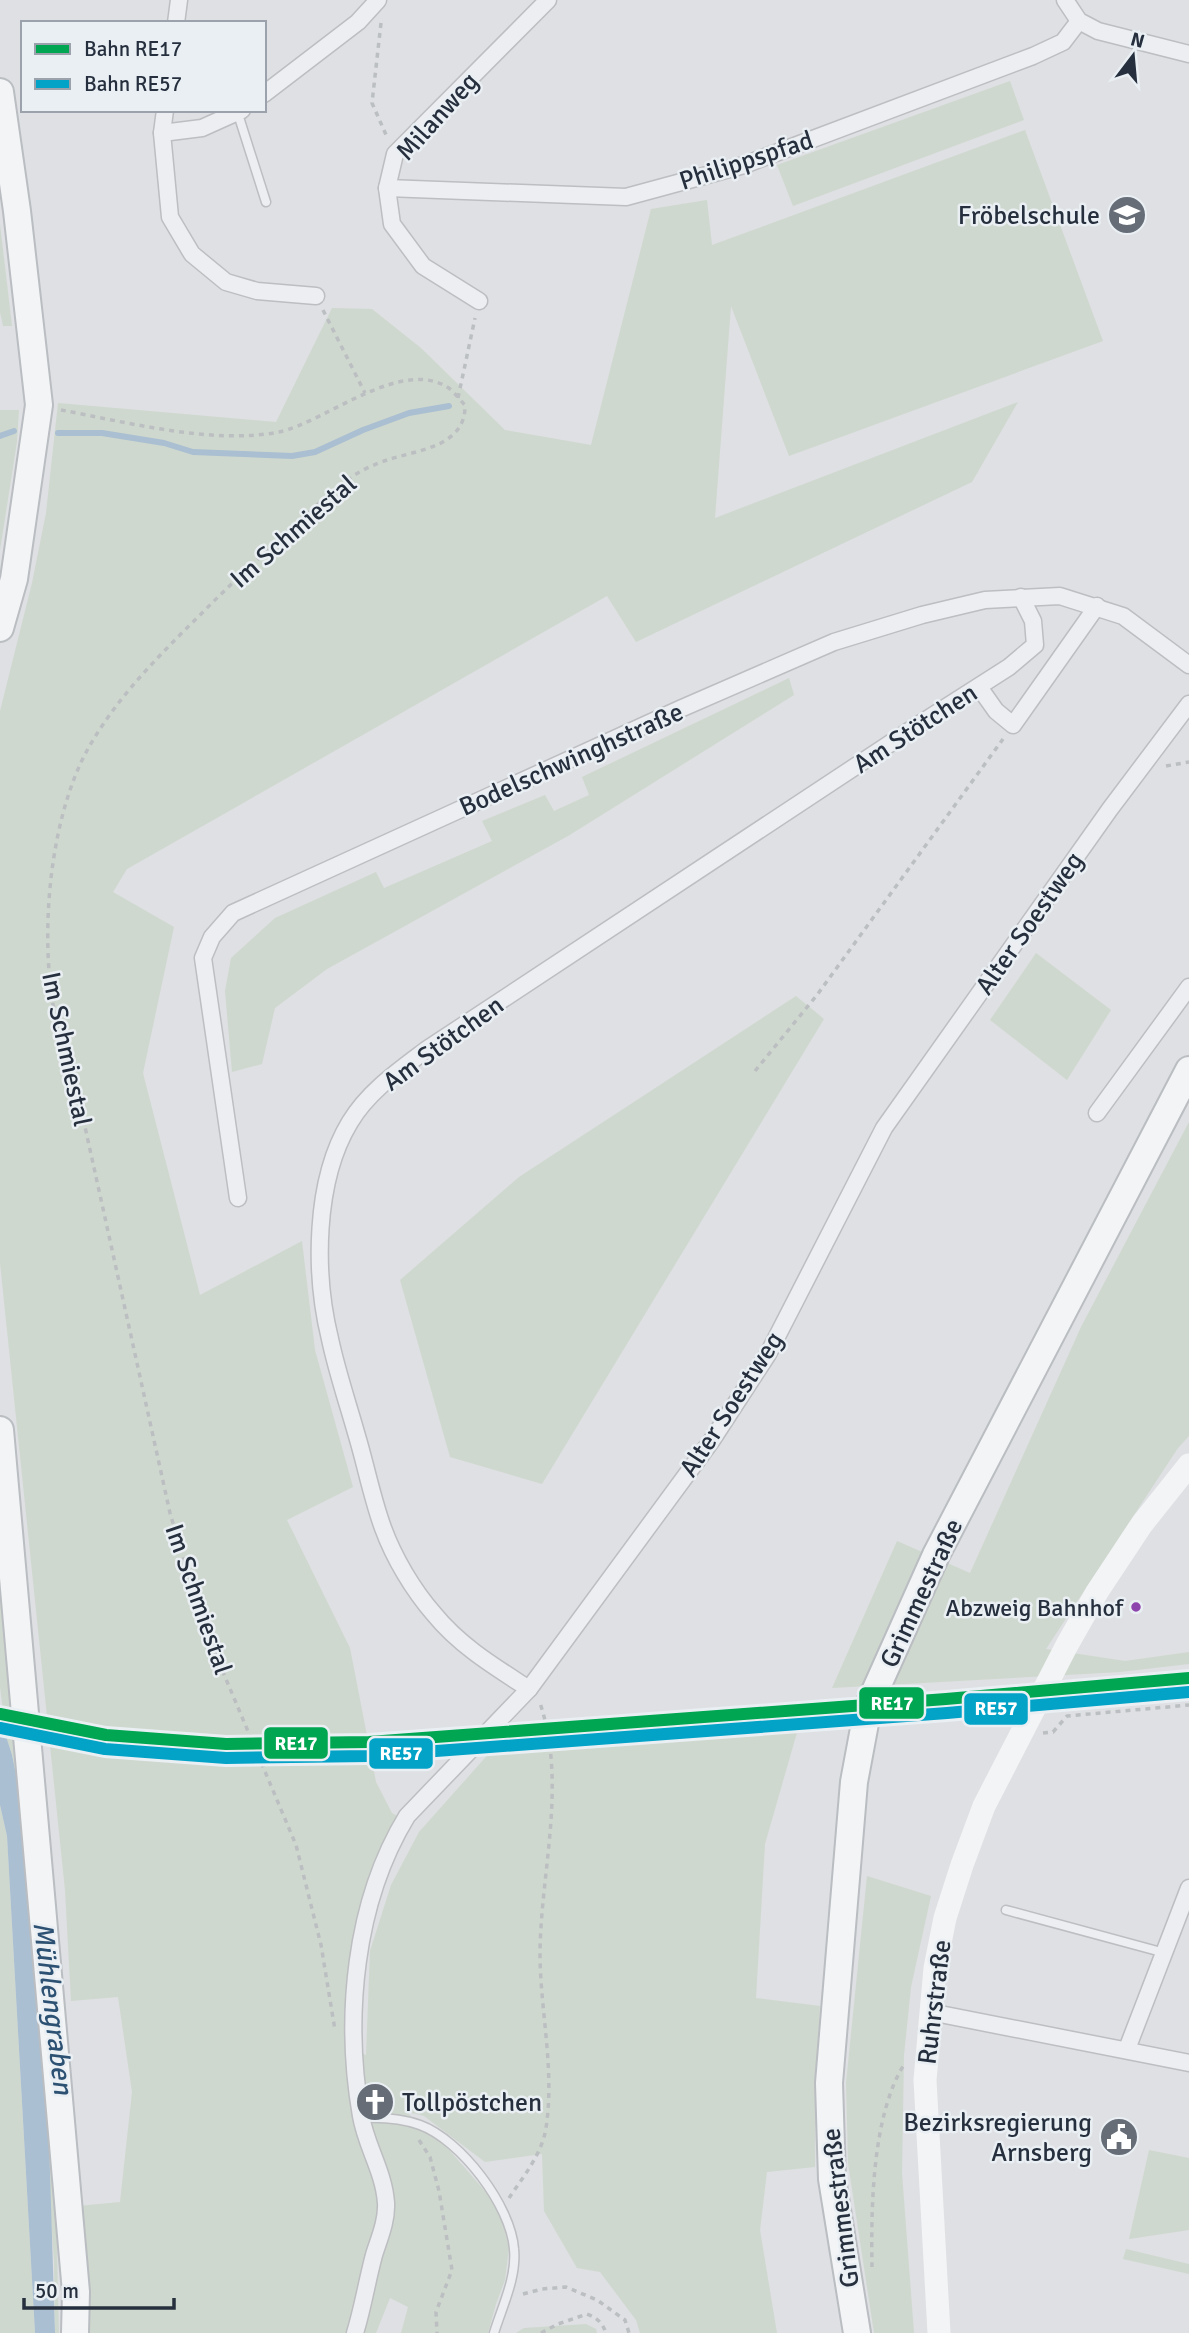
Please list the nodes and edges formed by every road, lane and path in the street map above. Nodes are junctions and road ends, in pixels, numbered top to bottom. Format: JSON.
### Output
{"nodes":[{"id":1,"x":179,"y":0,"type":"edge"},
{"id":2,"x":548,"y":0,"type":"edge"},
{"id":3,"x":1065,"y":0,"type":"edge"},
{"id":4,"x":380,"y":6,"type":"edge"},
{"id":5,"x":176,"y":21,"type":"edge"},
{"id":6,"x":1079,"y":21,"type":"junction"},
{"id":7,"x":1189,"y":54,"type":"edge"},
{"id":8,"x":0,"y":92,"type":"edge"},
{"id":9,"x":266,"y":92,"type":"edge"},
{"id":10,"x":165,"y":112,"type":"edge"},
{"id":11,"x":240,"y":112,"type":"edge"},
{"id":12,"x":162,"y":134,"type":"junction"},
{"id":13,"x":395,"y":154,"type":"junction"},
{"id":14,"x":387,"y":188,"type":"junction"},
{"id":15,"x":266,"y":202,"type":"dead end"},
{"id":16,"x":316,"y":296,"type":"joint"},
{"id":17,"x":479,"y":301,"type":"joint"},
{"id":18,"x":365,"y":393,"type":"junction"},
{"id":19,"x":458,"y":398,"type":"junction"},
{"id":20,"x":39,"y":405,"type":"junction"},
{"id":21,"x":1021,"y":597,"type":"junction"},
{"id":22,"x":1097,"y":606,"type":"junction"},
{"id":23,"x":0,"y":628,"type":"edge"},
{"id":24,"x":1189,"y":665,"type":"edge"},
{"id":25,"x":978,"y":687,"type":"junction"},
{"id":26,"x":1189,"y":704,"type":"edge"},
{"id":27,"x":1013,"y":725,"type":"junction"},
{"id":28,"x":1189,"y":987,"type":"edge"},
{"id":29,"x":1189,"y":1070,"type":"edge"},
{"id":30,"x":755,"y":1071,"type":"dead end"},
{"id":31,"x":1097,"y":1113,"type":"dead end"},
{"id":32,"x":238,"y":1198,"type":"dead end"},
{"id":33,"x":0,"y":1430,"type":"edge"},
{"id":34,"x":1189,"y":1465,"type":"edge"},
{"id":35,"x":529,"y":1689,"type":"junction"},
{"id":36,"x":1189,"y":1705,"type":"edge"},
{"id":37,"x":1024,"y":1728,"type":"junction"},
{"id":38,"x":1189,"y":1888,"type":"edge"},
{"id":39,"x":1006,"y":1910,"type":"dead end"},
{"id":40,"x":1166,"y":1953,"type":"junction"},
{"id":41,"x":930,"y":2012,"type":"junction"},
{"id":42,"x":336,"y":2039,"type":"dead end"},
{"id":43,"x":926,"y":2048,"type":"junction"},
{"id":44,"x":1127,"y":2049,"type":"junction"},
{"id":45,"x":1189,"y":2063,"type":"edge"},
{"id":46,"x":357,"y":2081,"type":"junction"},
{"id":47,"x":361,"y":2118,"type":"junction"},
{"id":48,"x":407,"y":2121,"type":"junction"},
{"id":49,"x":502,"y":2208,"type":"junction"},
{"id":50,"x":872,"y":2276,"type":"dead end"},
{"id":51,"x":505,"y":2301,"type":"junction"},
{"id":52,"x":857,"y":2332,"type":"edge"},
{"id":53,"x":75,"y":2333,"type":"edge"},
{"id":54,"x":355,"y":2333,"type":"edge"},
{"id":55,"x":437,"y":2333,"type":"edge"},
{"id":56,"x":494,"y":2333,"type":"edge"},
{"id":57,"x":541,"y":2333,"type":"edge"},
{"id":58,"x":606,"y":2333,"type":"edge"},
{"id":59,"x":629,"y":2333,"type":"edge"},
{"id":60,"x":939,"y":2333,"type":"edge"}],
"edges":[{"from":1,"to":5,"type":"street"},
{"from":2,"to":13,"type":"street","name":"Milanweg"},
{"from":3,"to":6,"type":"street"},
{"from":4,"to":9,"type":"street"},
{"from":4,"to":13,"type":"path"},
{"from":6,"to":7,"type":"street"},
{"from":6,"to":14,"type":"street","name":"Philippspfad"},
{"from":8,"to":20,"type":"main road"},
{"from":10,"to":12,"type":"street"},
{"from":11,"to":12,"type":"street"},
{"from":11,"to":15,"type":"lane"},
{"from":12,"to":16,"type":"street"},
{"from":13,"to":14,"type":"street","name":"Milanweg"},
{"from":14,"to":17,"type":"street","name":"Milanweg"},
{"from":16,"to":18,"type":"path"},
{"from":17,"to":19,"type":"path"},
{"from":18,"to":19,"type":"path"},
{"from":18,"to":20,"type":"path"},
{"from":19,"to":42,"type":"path","name":"Im Schmiestal"},
{"from":20,"to":23,"type":"main road"},
{"from":21,"to":22,"type":"street","name":"Bodelschwinghstraße"},
{"from":21,"to":25,"type":"street","name":"Am Stötchen"},
{"from":21,"to":32,"type":"street","name":"Bodelschwinghstraße"},
{"from":22,"to":24,"type":"street","name":"Bodelschwinghstraße"},
{"from":22,"to":27,"type":"street"},
{"from":25,"to":27,"type":"street"},
{"from":25,"to":35,"type":"street","name":"Am Stötchen"},
{"from":26,"to":35,"type":"street","name":"Alter Soestweg"},
{"from":27,"to":30,"type":"path"},
{"from":28,"to":31,"type":"street"},
{"from":29,"to":52,"type":"main road","name":"Grimmestraße"},
{"from":33,"to":53,"type":"main road"},
{"from":34,"to":37,"type":"main road","name":"Ruhrstraße"},
{"from":35,"to":46,"type":"street","name":"Alter Soestweg"},
{"from":35,"to":49,"type":"path"},
{"from":36,"to":37,"type":"path"},
{"from":37,"to":41,"type":"main road","name":"Ruhrstraße"},
{"from":38,"to":40,"type":"street"},
{"from":39,"to":40,"type":"lane"},
{"from":40,"to":44,"type":"street"},
{"from":41,"to":43,"type":"main road","name":"Ruhrstraße"},
{"from":41,"to":44,"type":"street"},
{"from":43,"to":50,"type":"path"},
{"from":43,"to":60,"type":"main road","name":"Ruhrstraße"},
{"from":44,"to":45,"type":"street"},
{"from":46,"to":47,"type":"street","name":"Alter Soestweg"},
{"from":46,"to":48,"type":"path"},
{"from":47,"to":48,"type":"lane"},
{"from":47,"to":54,"type":"street","name":"Alter Soestweg"},
{"from":48,"to":49,"type":"lane"},
{"from":48,"to":55,"type":"path"},
{"from":49,"to":51,"type":"lane"},
{"from":51,"to":56,"type":"lane"},
{"from":51,"to":59,"type":"path"},
{"from":57,"to":58,"type":"path"}]}
